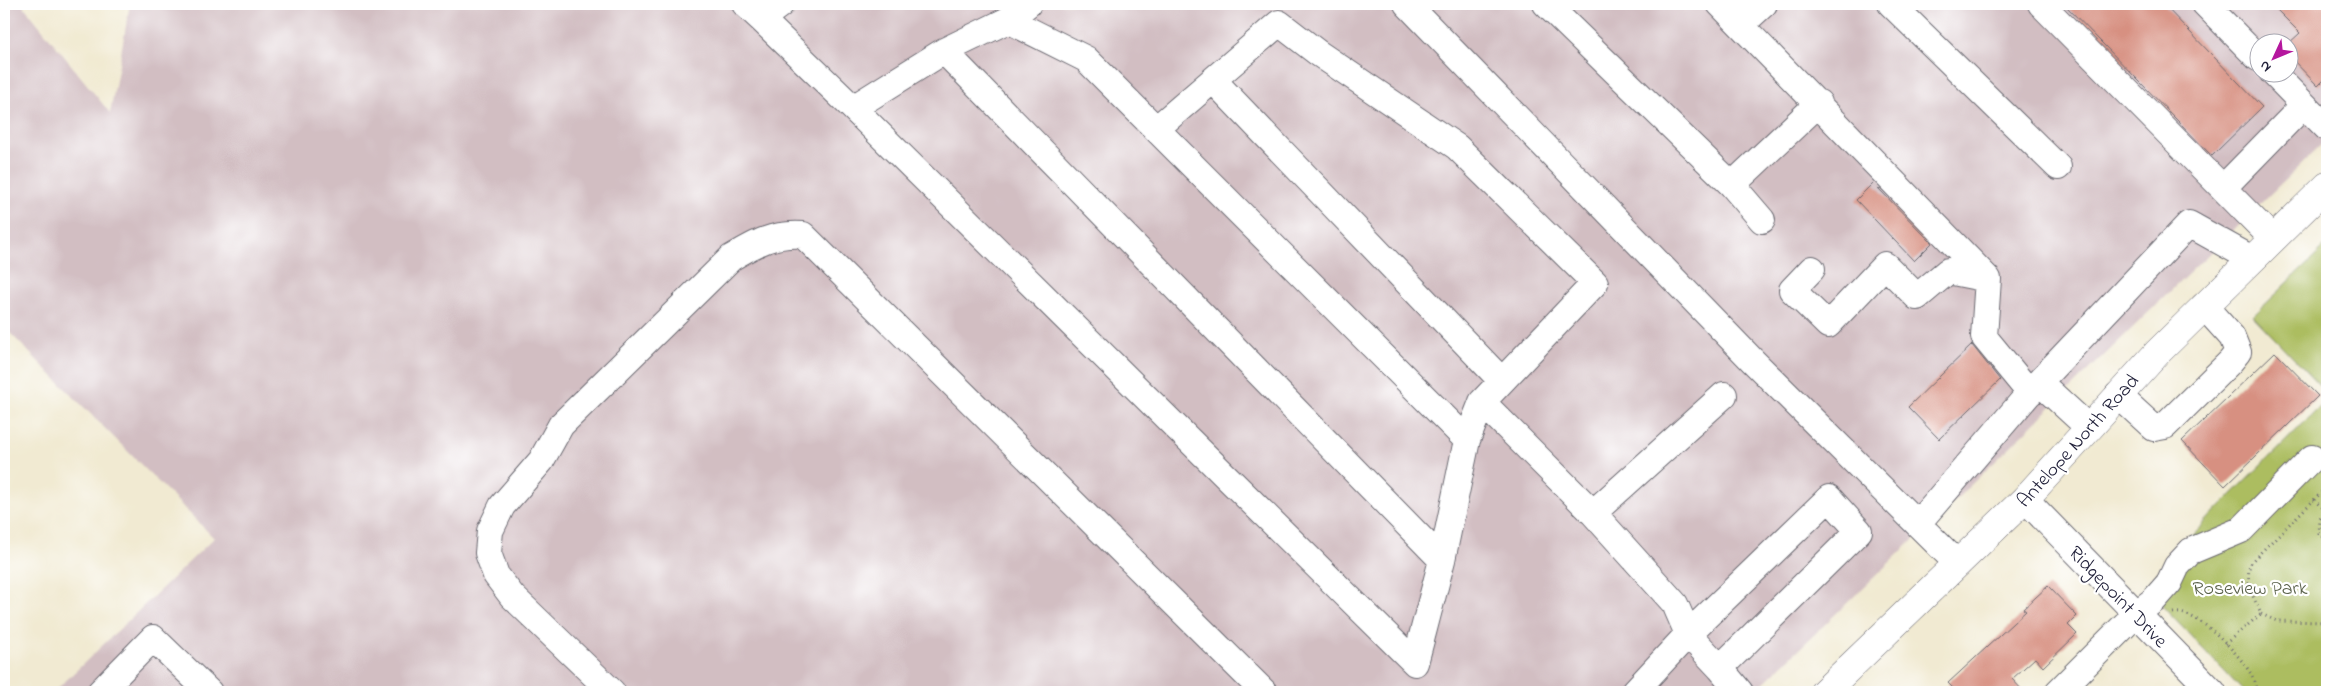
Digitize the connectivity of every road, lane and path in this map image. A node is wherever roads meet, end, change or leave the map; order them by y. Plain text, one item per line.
1 (1028, 4) edge
2 (1407, 4) edge
3 (1546, 4) edge
4 (1720, 4) edge
5 (1764, 4) edge
6 (1890, 4) edge
7 (2041, 4) edge
8 (2205, 4) edge
9 (762, 9) edge
10 (1281, 13) edge
11 (1008, 20) junction
12 (1742, 25) junction
13 (2248, 48) edge
14 (944, 51) junction
15 (1213, 80) junction
16 (2283, 82) edge
17 (1819, 103) junction
18 (853, 108) junction
19 (2319, 114) edge
20 (1156, 129) junction
21 (2058, 167) dead end
22 (1732, 185) junction
23 (2327, 186) edge
24 (2223, 188) junction
25 (1762, 220) dead end
26 (2273, 239) junction
27 (2252, 259) junction
28 (1812, 269) dead end
29 (1988, 279) junction
30 (2204, 306) junction
31 (1501, 380) junction
32 (2034, 388) junction
33 (2118, 395) junction
34 (1724, 396) dead end
35 (1482, 402) junction
36 (2088, 428) junction
37 (1467, 440) junction
38 (2312, 458) dead end
39 (2327, 487) edge
40 (2025, 499) junction
41 (2314, 500) junction
42 (2327, 511) edge
43 (1593, 513) junction
44 (1918, 523) junction
45 (2327, 540) edge
46 (1442, 560) junction
47 (1958, 564) junction
48 (2136, 614) junction
49 (2168, 614) dead end
50 (2261, 614) junction
51 (2327, 622) edge
52 (1688, 634) junction
53 (2225, 644) junction
54 (1720, 668) junction
55 (100, 692) edge
56 (209, 692) edge
57 (612, 692) edge
58 (1264, 692) edge
59 (1634, 692) edge
60 (1740, 692) edge
61 (1824, 692) edge
62 (2058, 692) edge
63 (2213, 692) edge
64 (2257, 692) edge

1 - 11 street
2 - 44 street
3 - 22 street
4 - 12 street
5 - 12 street
6 - 21 street
7 - 24 street
8 - 13 street
9 - 18 street
10 - 15 street
10 - 31 street
11 - 14 street
11 - 20 street
12 - 17 street
14 - 18 street
14 - 46 street
15 - 20 street
15 - 31 street
16 - 19 street
17 - 22 street
17 - 29 street
18 - 46 street
19 - 24 street
20 - 37 street
22 - 25 street
23 - 26 main road, Antelope North Road
24 - 26 street
26 - 27 main road, Antelope North Road
27 - 30 main road, Antelope North Road
27 - 32 street
28 - 29 street
29 - 32 street
30 - 33 main road, Antelope North Road
30 - 33 street
31 - 35 street
32 - 36 street
32 - 44 street
33 - 36 main road, Antelope North Road
34 - 43 street
35 - 37 street
35 - 43 street
36 - 40 main road, Antelope North Road
37 - 46 street
38 - 48 street
39 - 41 path
40 - 47 main road, Antelope North Road
40 - 48 street, Ridgepoint Drive
41 - 42 path
41 - 50 path
42 - 45 path
43 - 52 street
44 - 47 street
47 - 61 main road, Antelope North Road
48 - 62 street
48 - 63 street, Ridgepoint Drive
49 - 53 path
50 - 51 path
50 - 53 path
52 - 54 street
52 - 54 street
52 - 59 street
53 - 64 path
54 - 60 street
55 - 56 street
57 - 58 street

